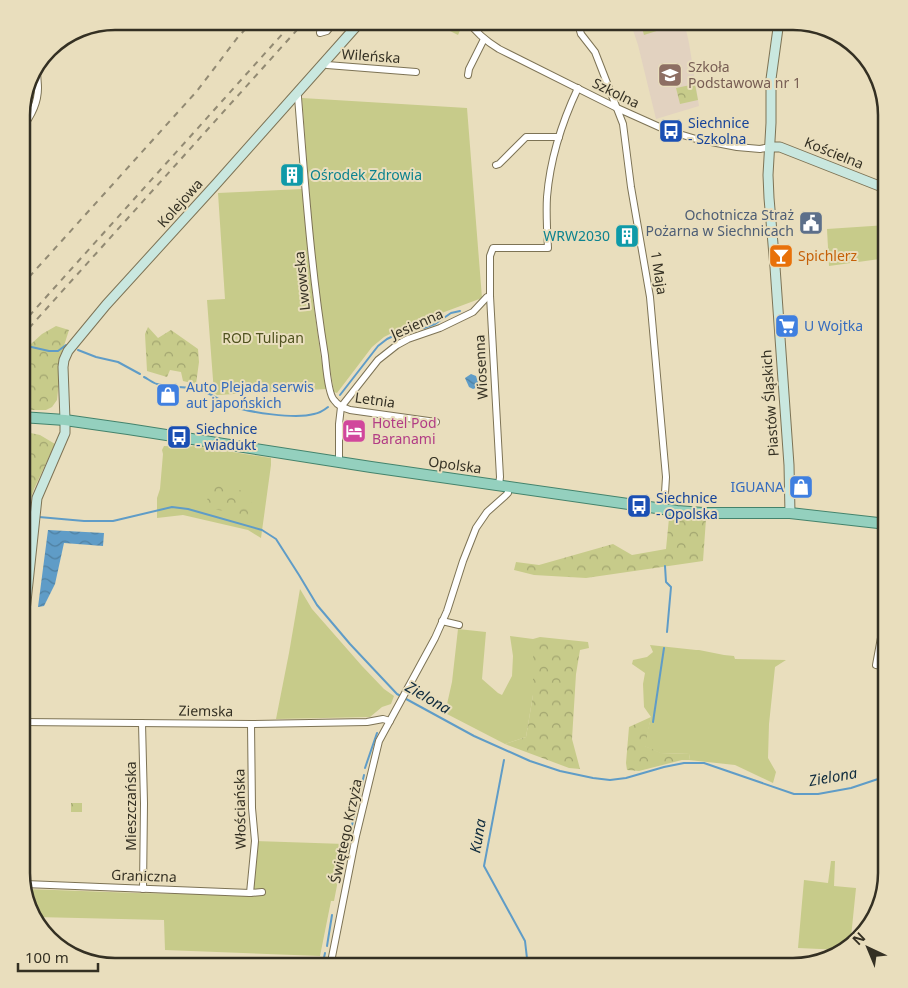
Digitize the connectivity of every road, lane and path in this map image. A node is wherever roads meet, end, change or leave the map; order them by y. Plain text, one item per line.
1 (328, 30) edge
2 (353, 30) edge
3 (475, 30) edge
4 (580, 30) edge
5 (778, 30) edge
6 (320, 33) dead end
7 (484, 39) junction
8 (324, 64) junction
9 (416, 72) dead end
10 (468, 75) dead end
11 (38, 78) edge
12 (578, 88) junction
13 (297, 94) junction
14 (616, 108) junction
15 (30, 115) edge
16 (559, 137) junction
17 (770, 147) junction
18 (496, 165) dead end
19 (878, 185) edge
20 (490, 296) junction
21 (341, 407) junction
22 (30, 418) edge
23 (66, 420) junction
24 (436, 422) dead end
25 (339, 462) junction
26 (504, 486) junction
27 (664, 510) junction
28 (790, 513) junction
29 (878, 523) edge
30 (30, 565) edge
31 (442, 620) junction
32 (459, 625) dead end
33 (878, 654) edge
34 (878, 665) edge
35 (390, 721) junction
36 (30, 722) edge
37 (142, 722) junction
38 (251, 724) junction
39 (31, 884) edge
40 (143, 889) junction
41 (262, 892) dead end
42 (250, 893) junction
43 (332, 958) edge

1 - 6 street
2 - 8 street, Kolejowa
3 - 7 street, Szkolna
4 - 14 street, 1 Maja
5 - 17 street, Piastów Śląskich
7 - 10 street
7 - 12 street, Szkolna
8 - 9 street, Wileńska
8 - 13 street, Kolejowa
11 - 15 street
12 - 14 street, Szkolna
12 - 16 street
13 - 21 street, Lwowska
13 - 23 street, Kolejowa
14 - 17 street, Szkolna
14 - 27 street, 1 Maja
16 - 18 street
16 - 20 street, Wiosenna
17 - 19 street, Kościelna
17 - 28 street, Piastów Śląskich
20 - 21 street, Jesienna
20 - 26 street, Wiosenna
21 - 24 street, Letnia
21 - 25 street
22 - 23 main road, Opolska
23 - 25 main road, Opolska
23 - 30 street, Kolejowa
25 - 26 main road, Opolska
26 - 27 main road, Opolska
26 - 31 street
27 - 28 main road, Opolska
28 - 29 main road, Opolska
31 - 32 street
31 - 35 street, Świętego Krzyża
33 - 34 street
35 - 38 street, Ziemska
35 - 43 street, Świętego Krzyża
36 - 37 street, Ziemska
37 - 38 street, Ziemska
37 - 40 street, Mieszczańska
38 - 42 street, Włościańska
39 - 40 street, Graniczna
40 - 42 street, Graniczna
41 - 42 street, Graniczna

